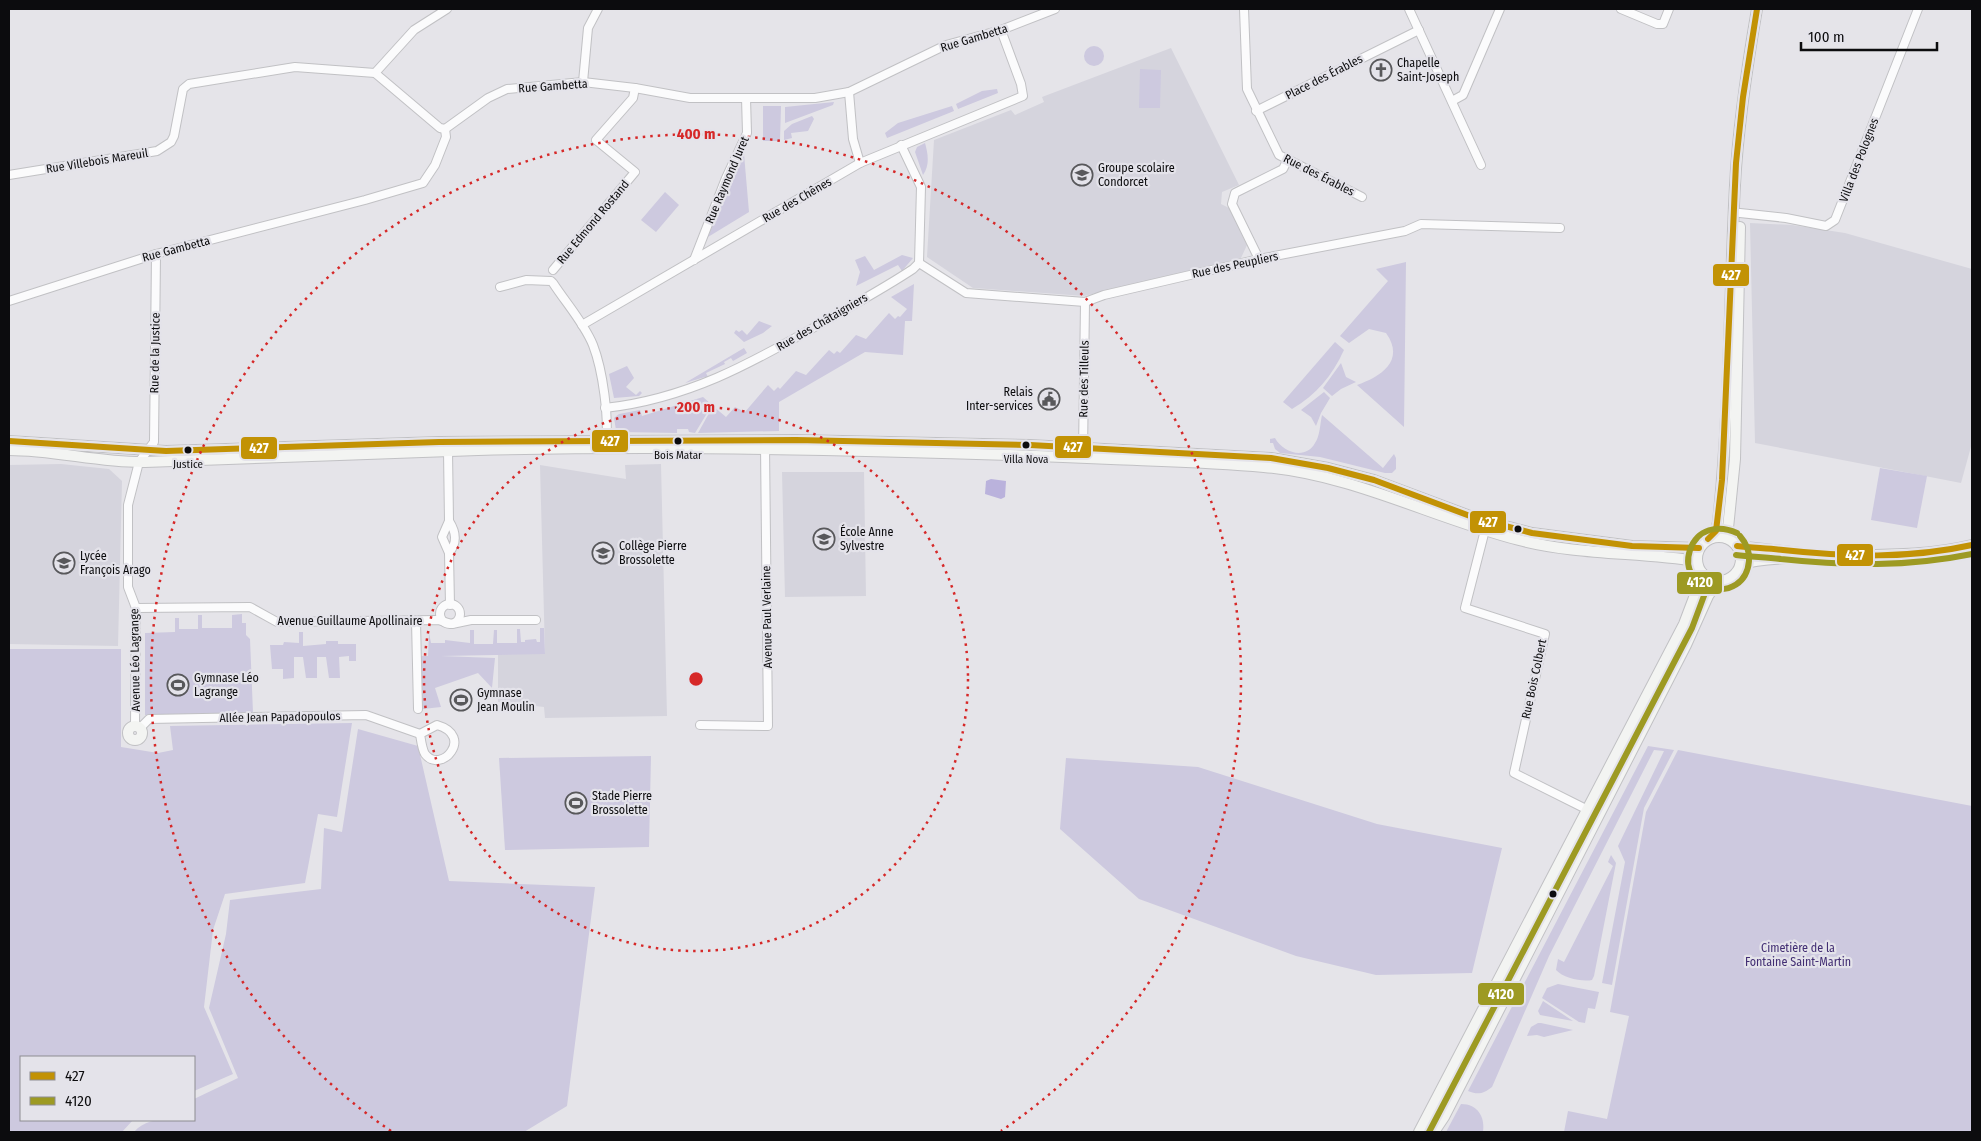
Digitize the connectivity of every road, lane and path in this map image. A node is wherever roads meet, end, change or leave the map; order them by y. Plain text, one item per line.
1 (447, 9) edge
2 (598, 9) edge
3 (1054, 9) edge
4 (1244, 9) edge
5 (1409, 9) edge
6 (1500, 9) edge
7 (1621, 9) edge
8 (1669, 9) edge
9 (1757, 9) edge
10 (1763, 9) edge
11 (1918, 9) edge
12 (1001, 30) junction
13 (1419, 30) junction
14 (375, 73) junction
15 (584, 82) junction
16 (635, 88) junction
17 (849, 92) junction
18 (746, 98) junction
19 (1452, 101) junction
20 (1256, 111) junction
21 (445, 129) junction
22 (901, 145) junction
23 (1287, 161) junction
24 (860, 163) junction
25 (1481, 165) dead end
26 (9, 175) edge
27 (1362, 196) dead end
28 (1740, 214) junction
29 (1560, 228) dead end
30 (156, 254) junction
31 (1260, 259) junction
32 (694, 260) junction
33 (919, 263) junction
34 (553, 270) dead end
35 (500, 287) dead end
36 (9, 301) edge
37 (1085, 302) junction
38 (582, 325) junction
39 (605, 408) junction
40 (9, 441) edge
41 (606, 444) junction
42 (765, 444) junction
43 (9, 450) edge
44 (150, 451) junction
45 (448, 451) junction
46 (1083, 453) junction
47 (139, 462) junction
48 (449, 521) junction
49 (1485, 530) junction
50 (1727, 538) junction
51 (1708, 539) junction
52 (1972, 545) edge
53 (1738, 546) junction
54 (1699, 548) junction
55 (449, 553) junction
56 (1812, 555) junction
57 (1697, 561) junction
58 (1740, 564) junction
59 (1703, 574) junction
60 (1718, 581) junction
61 (450, 605) junction
62 (136, 608) junction
63 (460, 613) junction
64 (471, 620) junction
65 (536, 620) dead end
66 (416, 621) junction
67 (448, 624) junction
68 (418, 708) dead end
69 (700, 725) dead end
70 (138, 726) joint
71 (420, 734) junction
72 (1588, 810) junction
73 (1599, 815) junction
74 (1565, 854) junction
75 (1576, 860) junction
76 (1466, 1046) junction
77 (1457, 1092) junction
78 (1419, 1132) edge
79 (1434, 1132) edge

1 - 14 street
2 - 15 street
3 - 12 street, Rue Gambetta
4 - 20 street, Rue des Érables
5 - 13 street
6 - 19 street
7 - 8 street
9 - 51 main road
10 - 28 main road
11 - 28 street, Villa des Polognes
12 - 17 street, Rue Gambetta
12 - 22 street, Rue des Chênes
13 - 19 street
13 - 20 street, Place des Érables
14 - 21 street
14 - 26 street, Rue Villebois Mareuil
15 - 16 street, Rue Gambetta
15 - 21 street, Rue Gambetta
16 - 18 street, Rue Gambetta
16 - 34 street, Rue Edmond Rostand
17 - 18 street, Rue Gambetta
17 - 24 street
18 - 32 street, Rue Raymond Juret
19 - 25 street
20 - 23 street, Rue des Érables
21 - 30 street, Rue Gambetta
22 - 24 street, Rue des Chênes
22 - 33 street
23 - 27 street, Rue des Érables
23 - 31 street, Rue des Érables
24 - 32 street, Rue des Chênes
28 - 50 main road
29 - 31 street, Rue des Peupliers
30 - 36 street, Rue Gambetta
30 - 44 street, Rue de la Justice
31 - 37 street, Rue des Peupliers
32 - 38 street, Rue des Chênes
33 - 37 street, Rue des Peupliers
33 - 39 street, Rue des Châtaigniers
35 - 38 street
37 - 46 street, Rue des Tilleuls
38 - 39 street
39 - 41 street
40 - 44 main road
41 - 42 main road
41 - 44 main road
41 - 45 main road
42 - 46 main road
42 - 69 street, Avenue Paul Verlaine
43 - 47 main road
44 - 47 street
45 - 47 main road
45 - 48 street
46 - 49 main road
46 - 54 main road
47 - 62 street, Avenue Léo Lagrange
48 - 55 street
48 - 55 street
49 - 57 main road
49 - 72 street, Rue Bois Colbert
50 - 51 main road
50 - 53 main road
51 - 54 main road
52 - 56 main road
53 - 56 main road
53 - 58 main road
54 - 57 main road
55 - 61 street
56 - 58 main road
57 - 59 main road
58 - 60 main road
59 - 60 main road
59 - 72 main road
60 - 73 main road
61 - 63 street
61 - 67 street
62 - 66 street, Avenue Guillaume Apollinaire
62 - 70 street, Avenue Léo Lagrange
63 - 64 street
63 - 67 street
64 - 65 street, Avenue Guillaume Apollinaire
64 - 67 street, Avenue Guillaume Apollinaire
66 - 67 street, Avenue Guillaume Apollinaire
66 - 68 street
70 - 71 street, Allée Jean Papadopoulos
71 - 71 street
72 - 73 main road
72 - 74 main road
73 - 75 main road
74 - 75 main road
74 - 76 main road
75 - 77 main road
76 - 77 main road
76 - 78 main road
77 - 79 main road

